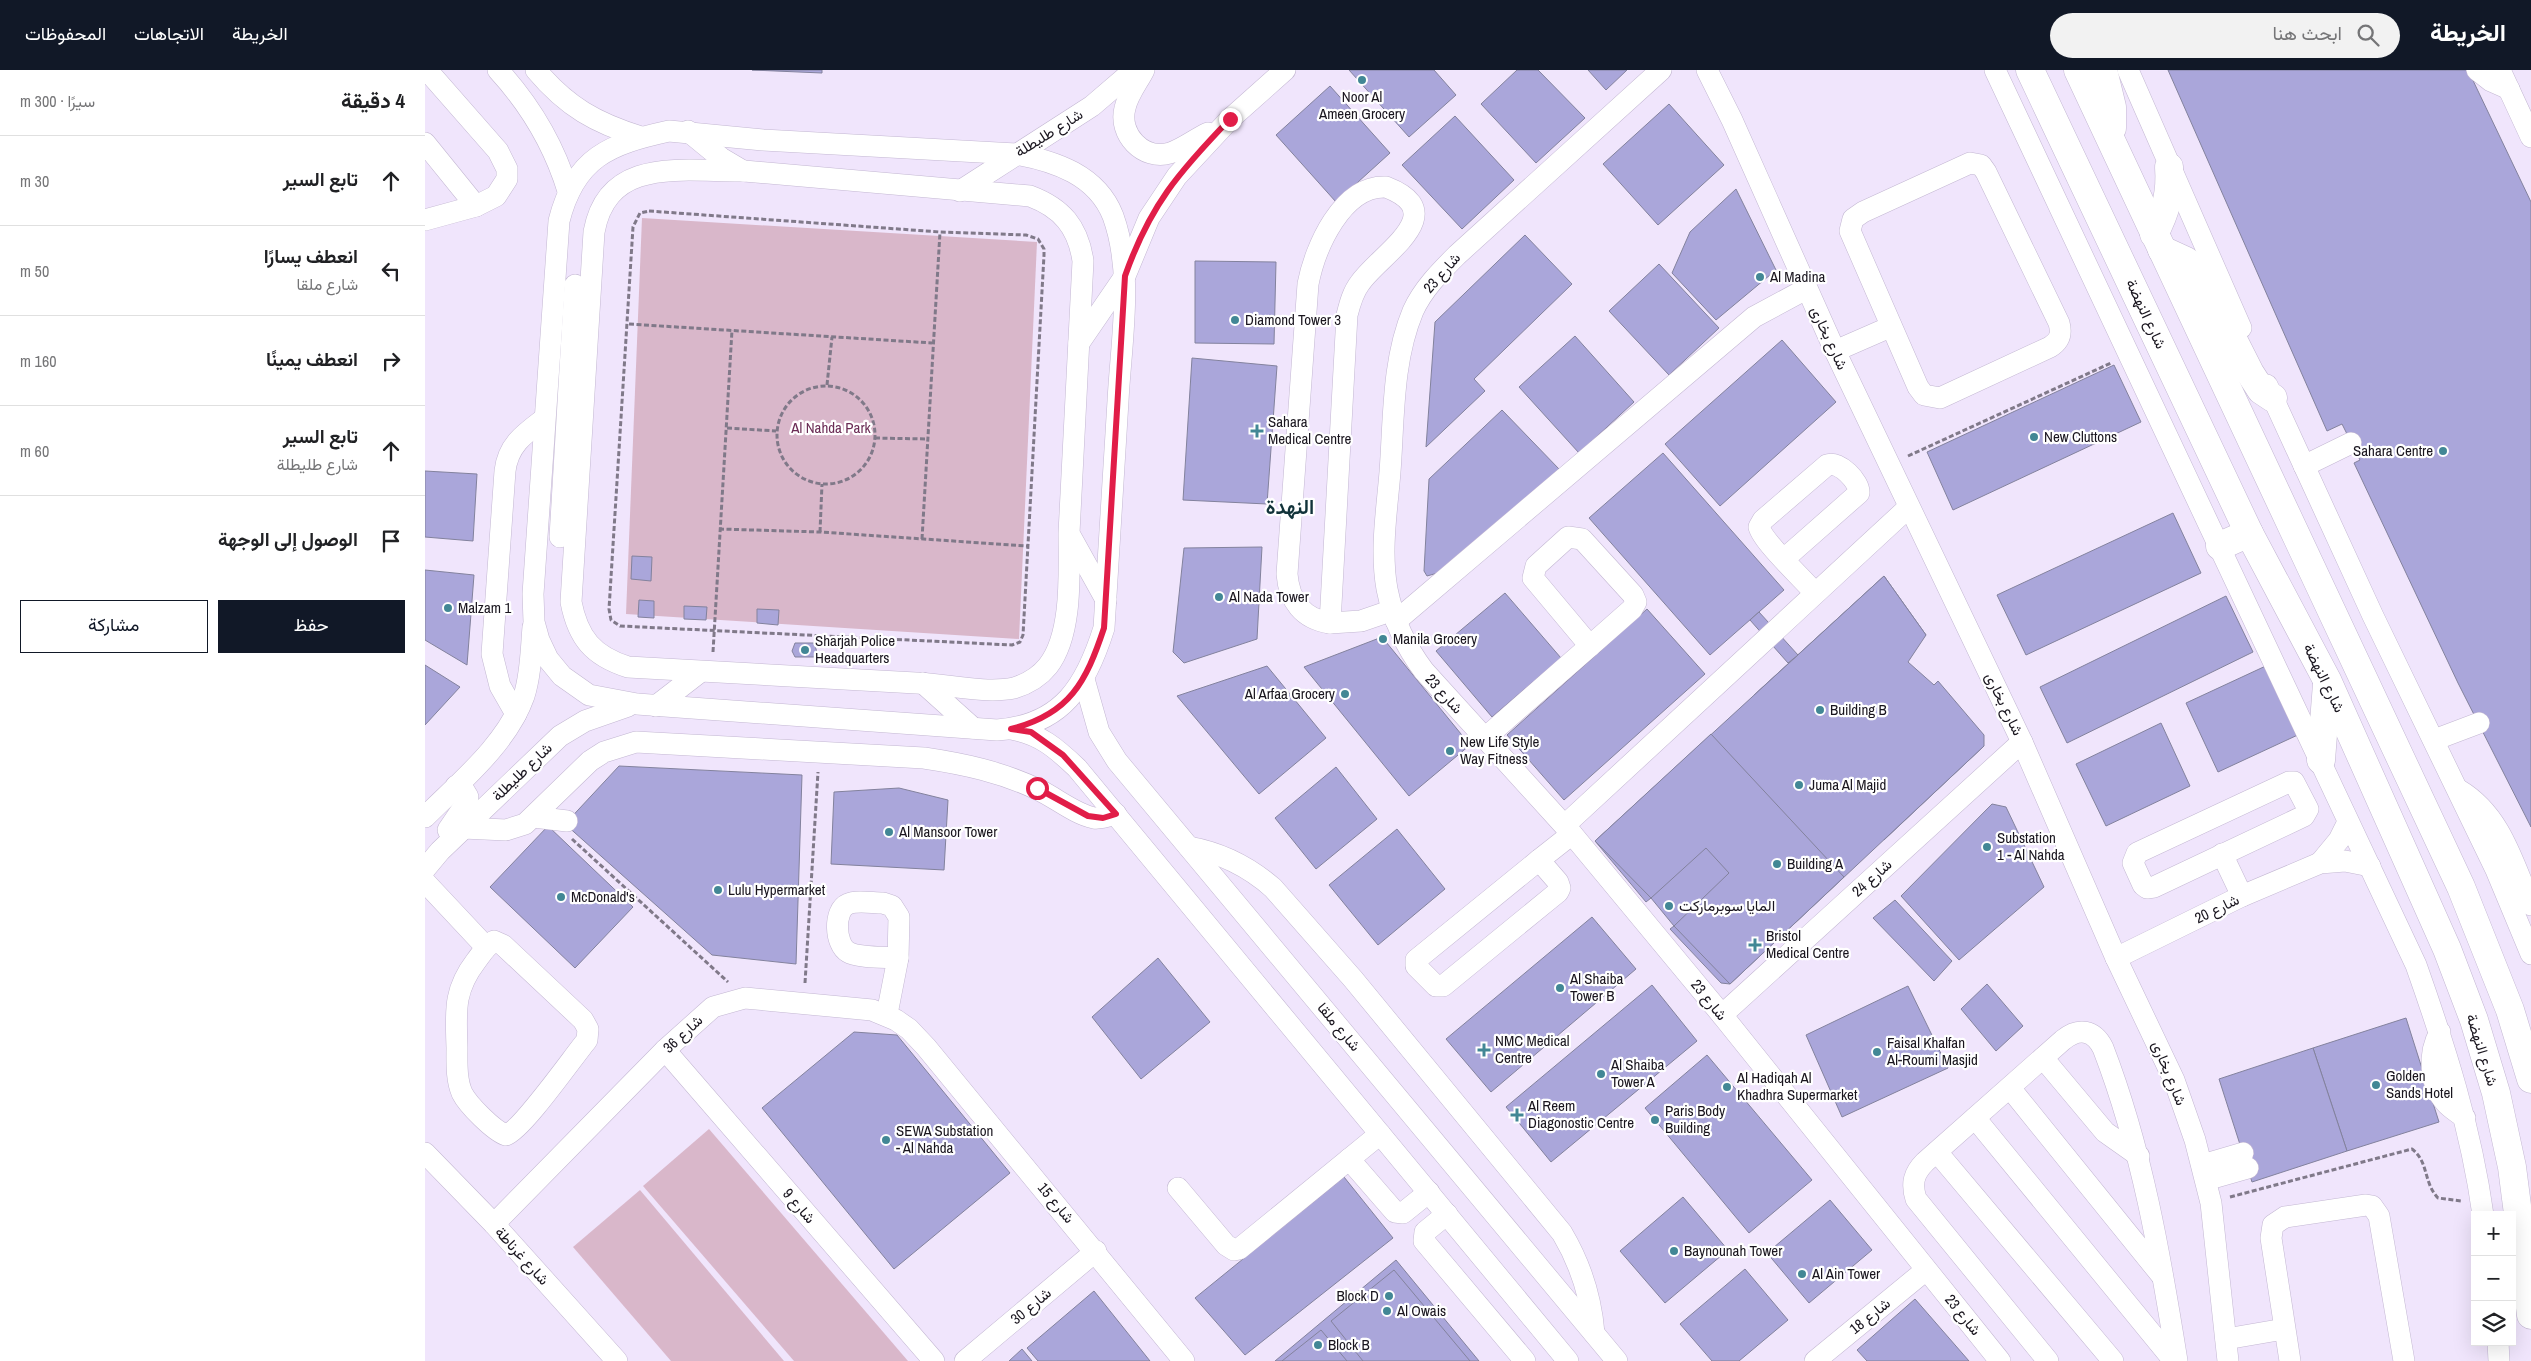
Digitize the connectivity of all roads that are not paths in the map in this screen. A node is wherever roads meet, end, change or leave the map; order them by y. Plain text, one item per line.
1 (427, 70) edge
2 (498, 70) edge
3 (536, 70) edge
4 (1134, 70) edge
5 (1144, 70) edge
6 (1285, 70) edge
7 (1661, 70) edge
8 (1707, 70) edge
9 (1995, 70) edge
10 (2030, 70) edge
11 (2078, 70) edge
12 (2103, 70) edge
13 (2128, 70) edge
14 (2477, 70) edge
15 (2504, 80) edge
16 (1230, 119) junction
17 (688, 131) junction
18 (641, 137) junction
19 (2531, 137) edge
20 (2111, 140) junction
21 (425, 143) edge
22 (1016, 154) junction
23 (2169, 167) junction
24 (744, 171) junction
25 (568, 191) junction
26 (960, 191) junction
27 (475, 206) junction
28 (425, 219) edge
29 (2158, 242) junction
30 (554, 263) junction
31 (1125, 276) junction
32 (575, 285) junction
33 (1806, 289) junction
34 (590, 303) junction
35 (1890, 327) junction
36 (1079, 344) junction
37 (1835, 351) junction
38 (2273, 398) junction
39 (544, 419) junction
40 (2351, 443) dead end
41 (2304, 466) junction
42 (1909, 507) junction
43 (575, 522) junction
44 (1069, 533) junction
45 (2249, 533) junction
46 (560, 537) junction
47 (2220, 546) junction
48 (1784, 559) junction
49 (534, 569) junction
50 (1815, 593) junction
51 (1106, 600) junction
52 (1394, 616) junction
53 (534, 622) junction
54 (1330, 624) junction
55 (1590, 646) junction
56 (706, 671) junction
57 (1084, 679) junction
58 (2327, 680) junction
59 (923, 683) junction
60 (647, 705) junction
61 (516, 714) junction
62 (2479, 723) dead end
63 (973, 728) junction
64 (1011, 729) junction
65 (1485, 738) junction
66 (2434, 740) junction
67 (2022, 742) junction
68 (2321, 760) junction
69 (567, 785) junction
70 (456, 786) junction
71 (2456, 789) junction
72 (1116, 814) junction
73 (425, 817) edge
74 (557, 818) junction
75 (2348, 822) junction
76 (463, 828) junction
77 (1568, 829) junction
78 (1189, 847) junction
79 (439, 851) junction
80 (2222, 854) junction
81 (1539, 860) junction
82 (2320, 863) junction
83 (2370, 866) junction
84 (425, 869) edge
85 (425, 882) edge
86 (2242, 896) junction
87 (2531, 906) edge
88 (486, 947) junction
89 (2531, 954) edge
90 (898, 958) dead end
91 (2116, 958) junction
92 (2510, 1010) junction
93 (887, 1014) junction
94 (1722, 1015) junction
95 (2531, 1026) edge
96 (926, 1047) joint
97 (665, 1050) junction
98 (2043, 1058) junction
99 (2531, 1079) edge
100 (2009, 1088) junction
101 (1975, 1118) junction
102 (1380, 1134) junction
103 (1937, 1152) junction
104 (425, 1153) edge
105 (2139, 1156) junction
106 (1349, 1159) junction
107 (2245, 1161) dead end
108 (2204, 1173) junction
109 (1178, 1188) dead end
110 (1429, 1192) junction
111 (2482, 1211) edge
112 (1447, 1214) junction
113 (494, 1224) junction
114 (1096, 1252) junction
115 (1926, 1270) junction
116 (2163, 1278) junction
117 (2531, 1315) edge
118 (2285, 1329) junction
119 (1594, 1333) junction
120 (2226, 1339) junction
121 (2498, 1346) edge
122 (617, 1361) edge
123 (934, 1361) edge
124 (965, 1361) edge
125 (1185, 1361) edge
126 (1525, 1361) edge
127 (1569, 1361) edge
128 (1617, 1361) edge
129 (1815, 1361) edge
130 (2000, 1361) edge
131 (2048, 1361) edge
132 (2113, 1361) edge
133 (2176, 1361) edge
134 (2228, 1361) edge
135 (2290, 1361) edge
136 (2404, 1361) edge
137 (2499, 1361) edge

1 - 27 street
2 - 25 street
3 - 18 street
4 - 22 street, شارع طليطلة
5 - 16 street
6 - 16 street
7 - 52 street, شارع 23
8 - 33 street, شارع بخارى
9 - 47 street, شارع النهضة
10 - 45 main road, شارع النهضة
11 - 20 main road
12 - 20 main road
13 - 23 street
14 - 15 street
15 - 19 street
16 - 31 street
17 - 18 street
17 - 22 street
17 - 24 street
18 - 25 street
20 - 29 main road
21 - 27 street
22 - 26 street, شارع طليطلة
22 - 31 street
23 - 29 main road
23 - 38 street
24 - 26 street
24 - 34 street
25 - 30 street
26 - 36 street
27 - 28 street
29 - 38 main road
29 - 92 main road
30 - 32 street
30 - 39 street
31 - 36 street
31 - 51 street
32 - 34 street
32 - 46 street
33 - 37 street, شارع بخارى
33 - 52 street
34 - 43 street
35 - 35 street
35 - 37 street
36 - 44 street
37 - 42 street, شارع بخارى
38 - 41 street
39 - 49 street
39 - 61 street
40 - 41 street
41 - 66 street
42 - 50 street
42 - 67 street, شارع بخارى
43 - 46 street
43 - 56 street
44 - 51 street
44 - 59 street
45 - 47 main road
45 - 58 main road, شارع النهضة
46 - 49 street
47 - 68 street, شارع النهضة
48 - 48 street
48 - 50 street
49 - 53 street
50 - 77 street
51 - 57 street
52 - 54 street
52 - 65 street, شارع 23
53 - 60 street
53 - 61 street
54 - 54 street
55 - 55 street
55 - 65 street
56 - 59 street
56 - 60 street
57 - 64 street
57 - 78 street, شارع ملقا
58 - 68 main road
58 - 117 main road, شارع النهضة
59 - 63 street
60 - 63 street
60 - 76 street, شارع طليطلة
61 - 70 street
62 - 66 street
63 - 64 street
64 - 72 street
65 - 77 street, شارع 23
66 - 71 street
67 - 91 street, شارع بخارى
67 - 94 street, شارع 24
68 - 75 street, شارع النهضة
69 - 72 street
69 - 74 street
69 - 74 street
70 - 73 street
70 - 79 street
71 - 87 street
71 - 89 street
72 - 102 street
74 - 76 street
75 - 82 street, شارع 20
75 - 83 street, شارع النهضة
76 - 79 street, شارع طليطلة
77 - 81 street
77 - 94 street, شارع 23
78 - 119 street, شارع ملقا
78 - 119 street
79 - 84 street, شارع طليطلة
80 - 80 street
80 - 86 street
81 - 81 street
82 - 83 street, شارع 20
82 - 86 street, شارع 20
83 - 111 street, شارع النهضة
85 - 88 street
86 - 91 street, شارع 20
88 - 88 street
90 - 93 street
91 - 108 street, شارع بخارى
92 - 95 main road
92 - 99 main road
93 - 96 street, شارع 36
93 - 97 street, شارع 36
94 - 115 street, شارع 23
96 - 114 street, شارع 15
97 - 113 street, شارع 36
97 - 123 street, شارع 9
98 - 100 street
98 - 105 street
98 - 105 street
100 - 101 street
100 - 116 street
101 - 103 street
101 - 133 street
102 - 106 street
102 - 110 street
103 - 131 street
103 - 132 street
104 - 113 street, شارع غرناطة
105 - 116 street
106 - 109 street
106 - 110 street
107 - 108 street
108 - 120 street, شارع بخارى
110 - 112 street
112 - 126 street
112 - 127 street
113 - 122 street, شارع غرناطة
114 - 124 street, شارع 30
114 - 125 street, شارع 15
115 - 129 street, شارع 18
115 - 130 street, شارع 23
116 - 133 street
118 - 120 street
118 - 135 street
118 - 136 street
119 - 128 street, شارع ملقا
120 - 134 street, شارع بخارى
121 - 137 street

